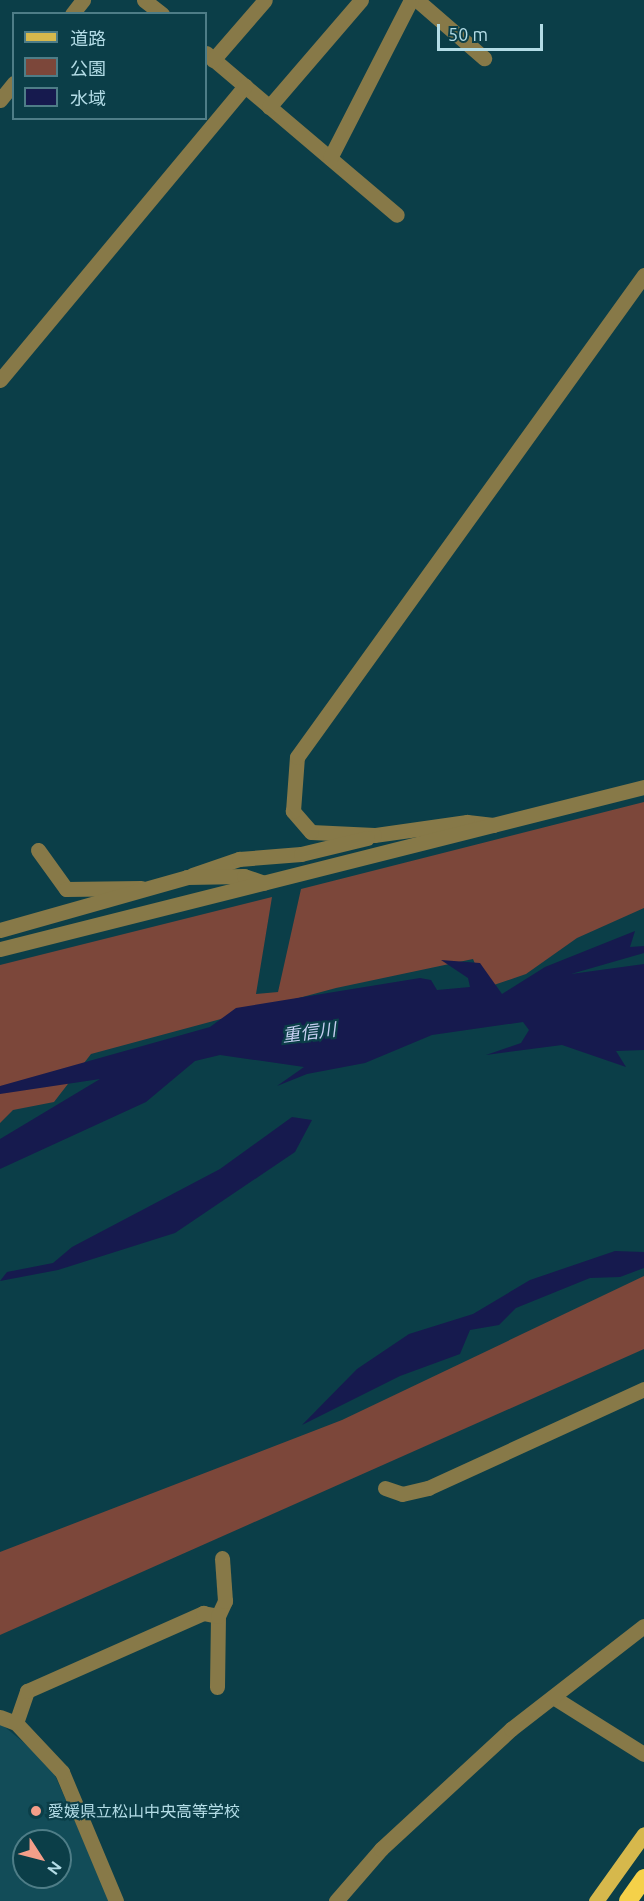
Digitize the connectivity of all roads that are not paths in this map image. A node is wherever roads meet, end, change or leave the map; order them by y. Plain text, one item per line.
1 (83, 0) edge
2 (144, 0) edge
3 (265, 0) edge
4 (361, 0) edge
5 (411, 0) edge
6 (417, 0) edge
7 (163, 8) edge
8 (74, 12) edge
9 (209, 57) edge
10 (484, 58) dead end
11 (12, 86) edge
12 (245, 86) junction
13 (0, 100) edge
14 (269, 107) junction
15 (330, 158) junction
16 (397, 215) dead end
17 (644, 275) edge
18 (0, 380) edge
19 (644, 788) edge
20 (493, 825) junction
21 (374, 835) junction
22 (38, 850) dead end
23 (187, 877) junction
24 (264, 883) junction
25 (150, 888) junction
26 (0, 930) edge
27 (0, 949) edge
28 (644, 1389) edge
29 (385, 1488) dead end
30 (222, 1558) dead end
31 (218, 1616) junction
32 (644, 1626) edge
33 (217, 1687) dead end
34 (553, 1697) junction
35 (0, 1717) edge
36 (16, 1723) junction
37 (644, 1754) edge
38 (644, 1834) edge
39 (644, 1878) edge
40 (644, 1890) edge
41 (116, 1901) edge
42 (336, 1901) edge
43 (596, 1901) edge
44 (628, 1901) edge
45 (638, 1901) edge

1 - 8 street
2 - 7 street
3 - 9 street
4 - 14 street
5 - 15 street
6 - 10 street
9 - 12 street
11 - 13 street
12 - 14 street
12 - 18 street
14 - 15 street
15 - 16 street
17 - 21 street
19 - 20 street
20 - 21 street
20 - 24 street
21 - 23 street
22 - 25 street
23 - 24 street
23 - 25 street
24 - 27 street
25 - 26 street
28 - 29 street
30 - 31 street
31 - 33 street
31 - 36 street
32 - 34 street
34 - 37 street
34 - 42 street
35 - 36 street
36 - 41 street
38 - 43 main road
39 - 44 highway
40 - 45 highway

